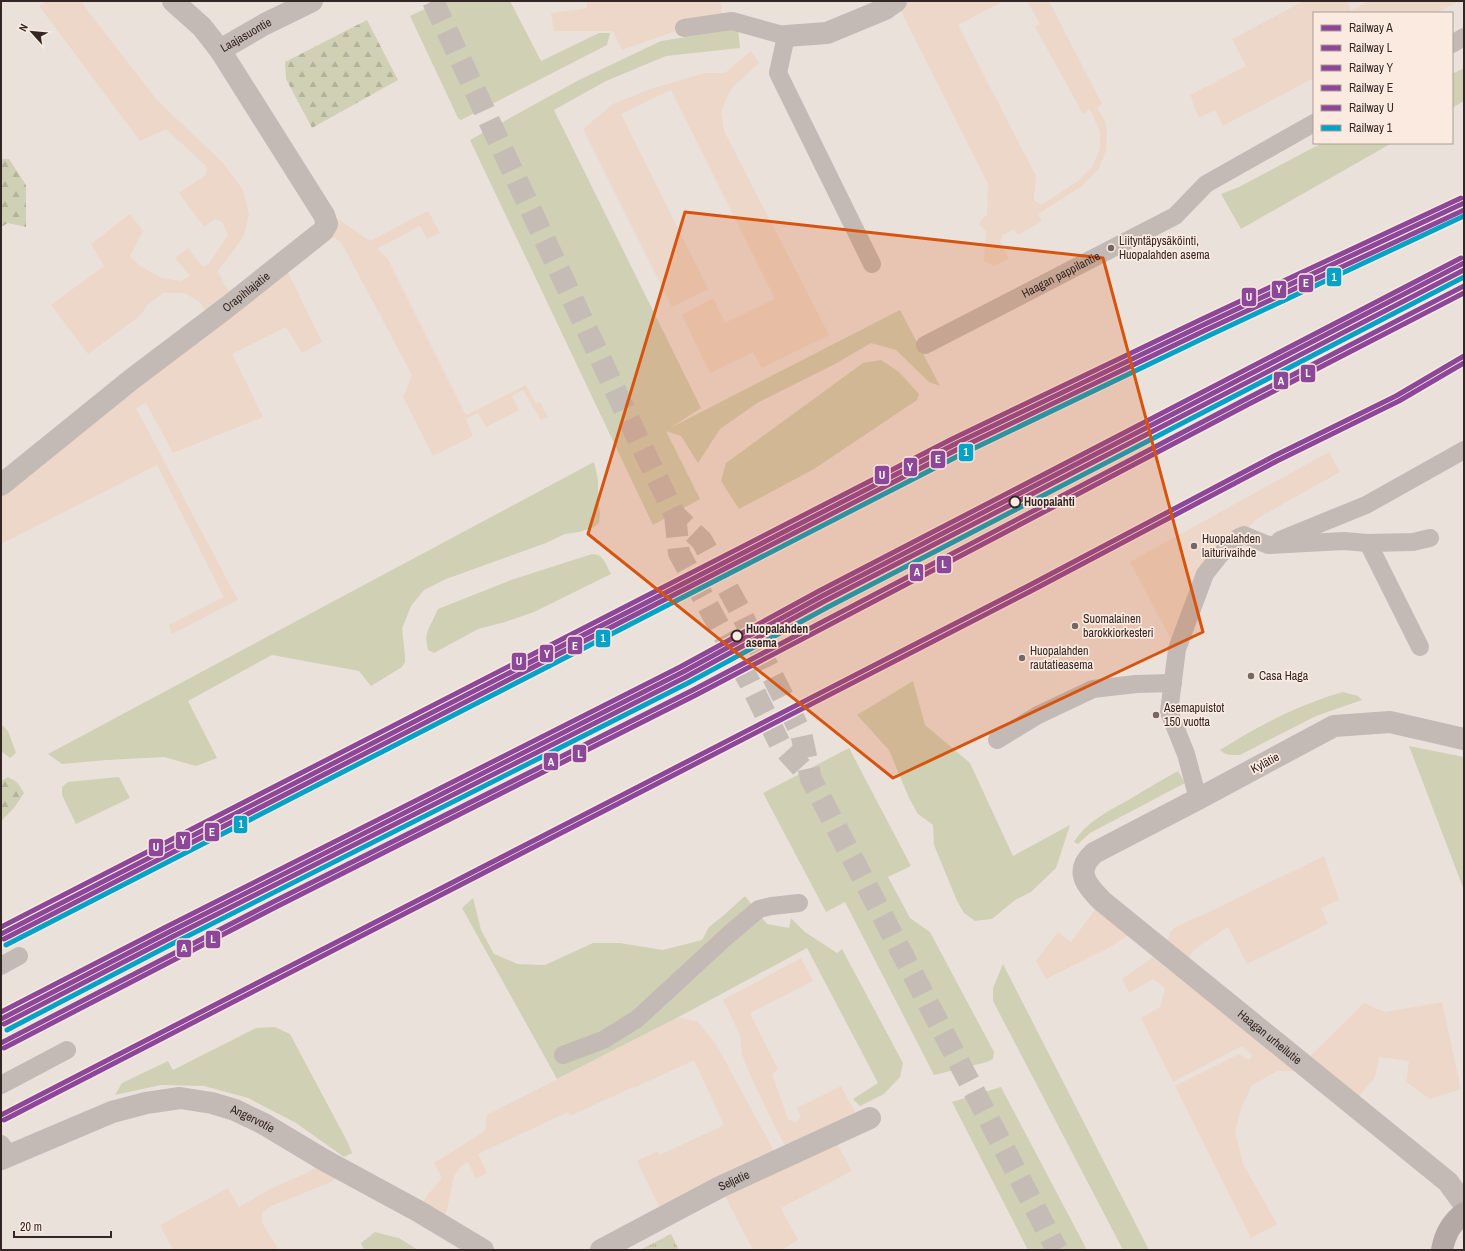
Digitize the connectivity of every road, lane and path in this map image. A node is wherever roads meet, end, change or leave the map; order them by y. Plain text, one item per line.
1 (173, 1) edge
2 (312, 1) edge
3 (896, 1) edge
4 (684, 28) dead end
5 (786, 36) junction
6 (1464, 37) edge
7 (1453, 43) edge
8 (220, 50) junction
9 (1313, 124) edge
10 (872, 264) dead end
11 (925, 345) dead end
12 (1464, 450) edge
13 (1, 485) edge
14 (1430, 538) dead end
15 (1368, 543) junction
16 (1268, 545) junction
17 (1420, 647) dead end
18 (1173, 683) junction
19 (1464, 739) edge
20 (997, 740) dead end
21 (1198, 799) junction
22 (1083, 866) joint
23 (799, 903) dead end
24 (19, 956) dead end
25 (1, 966) edge
26 (67, 1050) dead end
27 (563, 1055) dead end
28 (1, 1085) edge
29 (870, 1118) dead end
30 (4, 1152) edge
31 (1464, 1204) edge
32 (1464, 1213) edge
33 (482, 1250) edge
34 (602, 1250) edge
35 (1441, 1250) edge

1 - 8 street, Laajasuontie
2 - 8 street, Laajasuontie
3 - 5 street
4 - 5 lane
5 - 10 lane
6 - 7 lane
8 - 13 street, Orapihlajatie
9 - 11 lane, Haagan pappilantie
12 - 16 lane
14 - 15 lane
15 - 16 lane
15 - 17 lane
16 - 18 lane
18 - 20 lane
18 - 21 lane
19 - 21 street, Kylätie
21 - 22 street, Kylätie
22 - 31 street, Haagan urheilutie
23 - 27 lane
24 - 25 lane
26 - 28 lane
29 - 34 street, Seljatie
30 - 33 street, Angervotie
32 - 35 street

